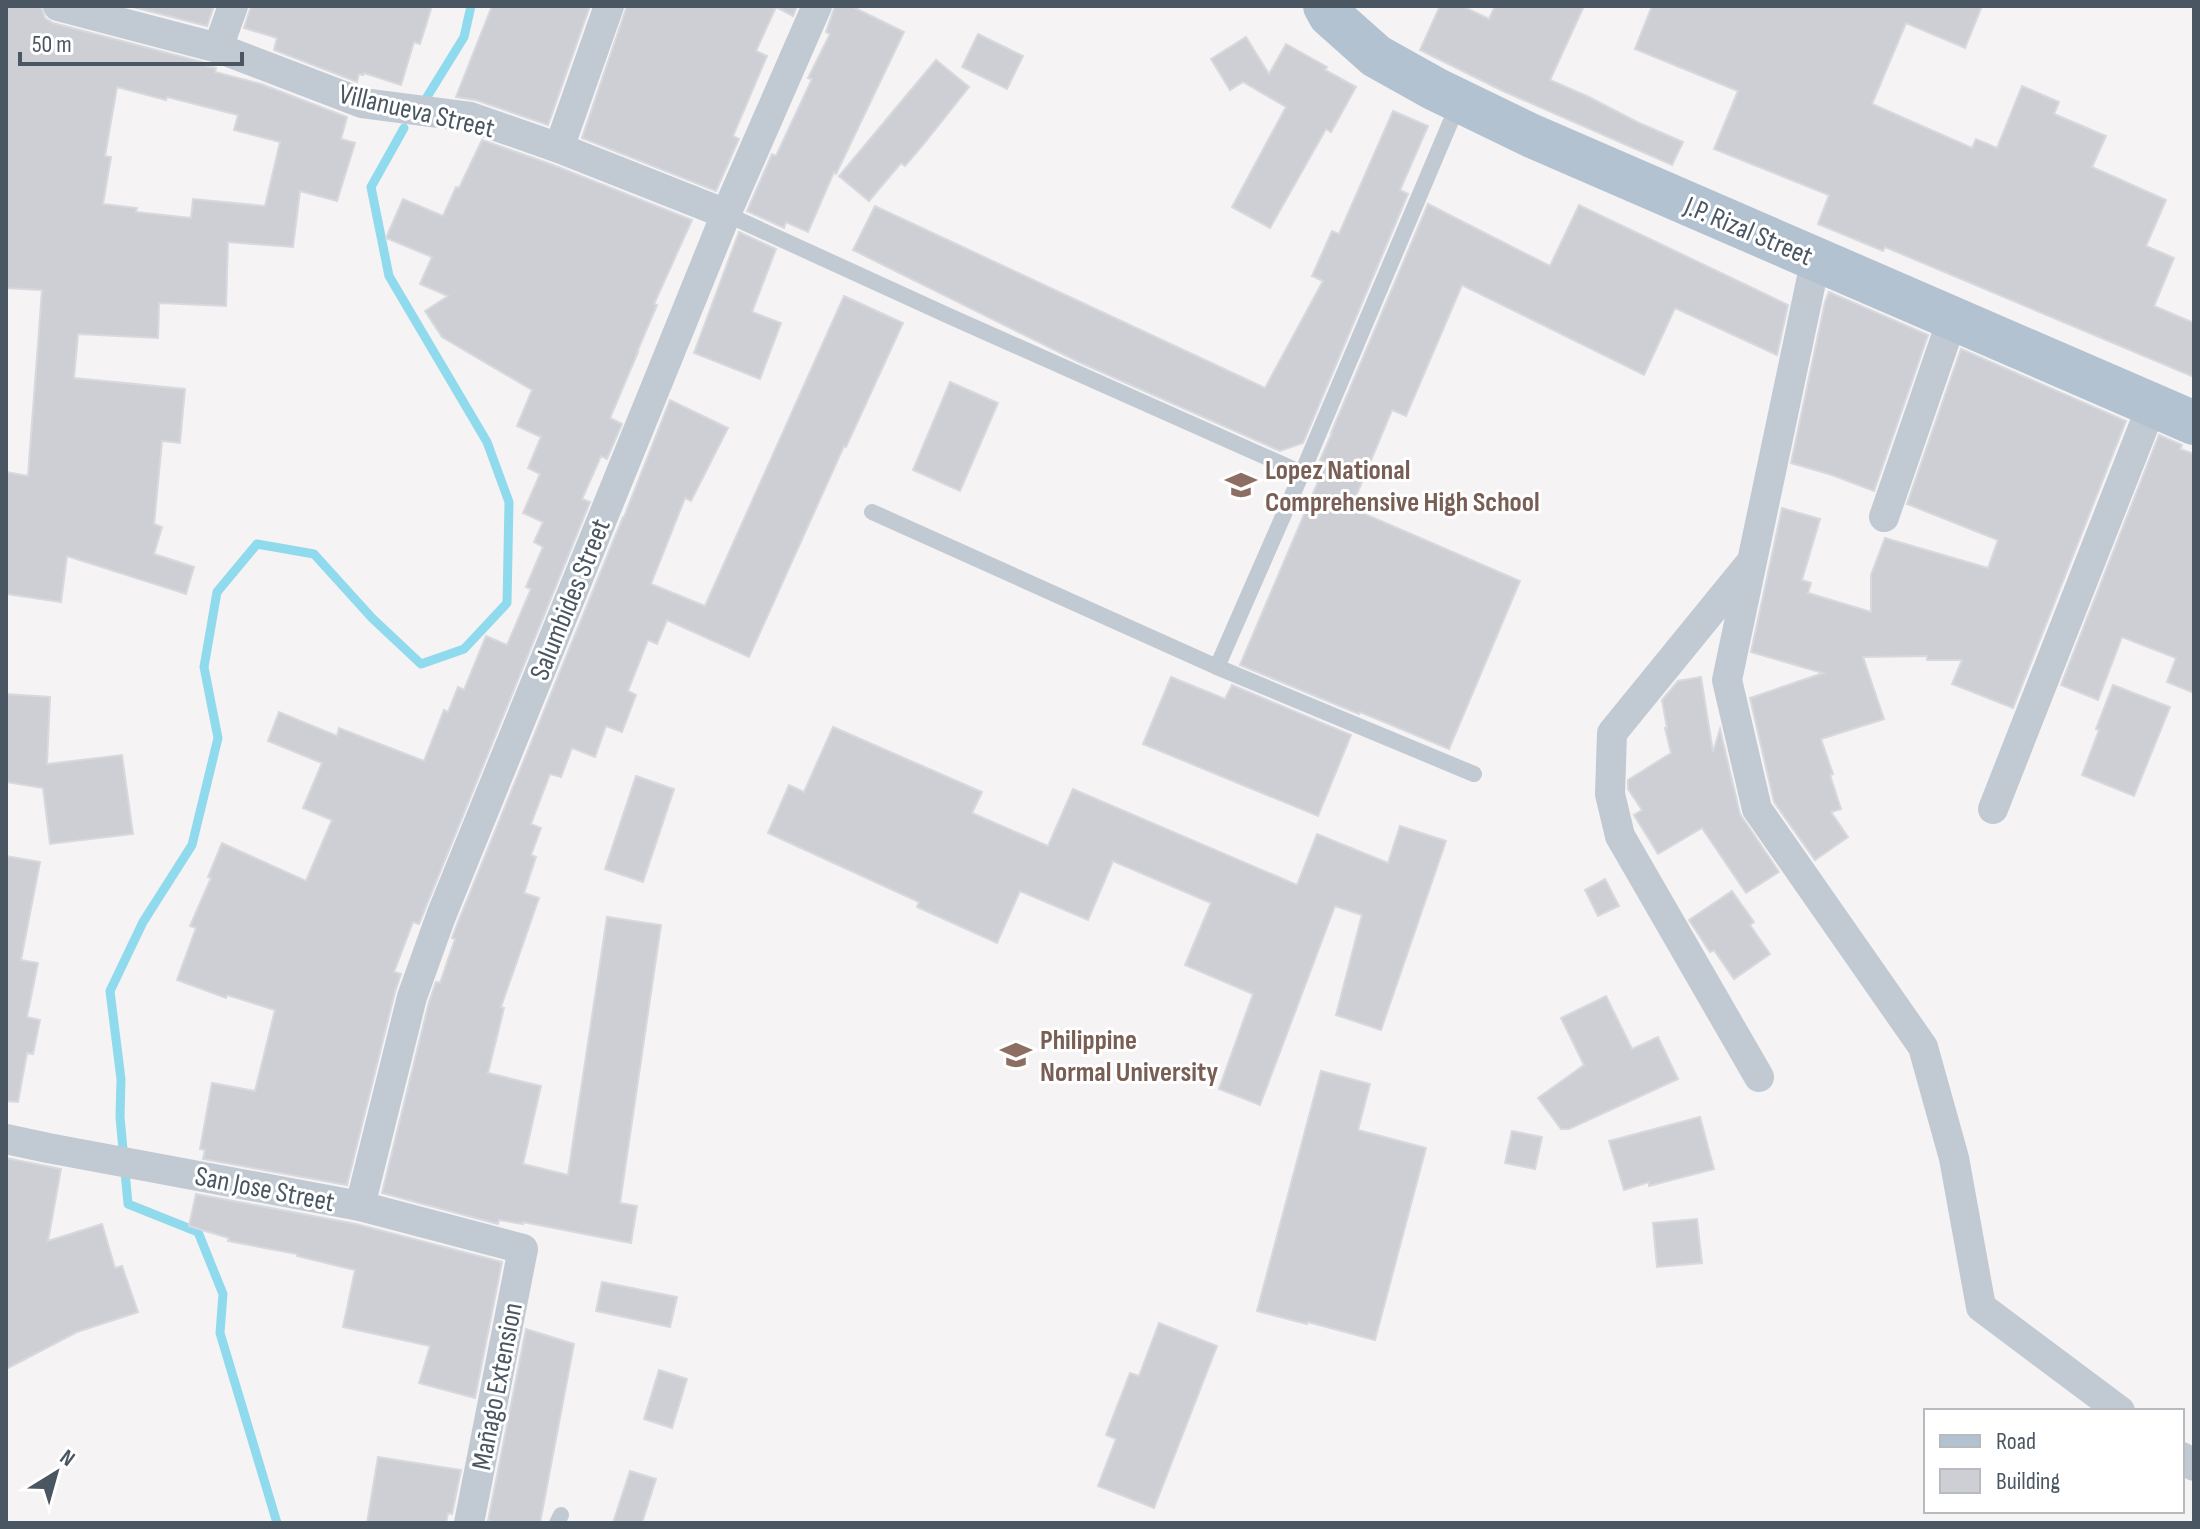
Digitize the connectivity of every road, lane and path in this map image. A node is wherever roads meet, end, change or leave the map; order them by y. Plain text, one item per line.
1 (58, 6) edge
2 (233, 6) edge
3 (609, 6) edge
4 (817, 6) edge
5 (1325, 6) edge
6 (218, 48) junction
7 (1459, 101) junction
8 (559, 148) junction
9 (726, 214) junction
10 (1816, 258) junction
11 (1953, 317) junction
12 (2152, 405) junction
13 (2194, 423) edge
14 (1302, 473) junction
15 (872, 512) dead end
16 (1884, 517) dead end
17 (1752, 561) junction
18 (1217, 667) junction
19 (1474, 774) dead end
20 (1993, 809) dead end
21 (1759, 1077) dead end
22 (6, 1139) edge
23 (360, 1206) junction
24 (523, 1249) joint
25 (2117, 1409) edge
26 (469, 1523) edge

1 - 6 street, Villanueva Street
2 - 6 street
3 - 8 street
4 - 9 street, Salumbides Street
5 - 7 main road, J.P. Rizal Street
6 - 8 street, Villanueva Street
7 - 10 main road, J.P. Rizal Street
7 - 14 lane
8 - 9 street, Villanueva Street
9 - 14 lane
9 - 23 street, Salumbides Street
10 - 11 main road, J.P. Rizal Street
10 - 17 street
11 - 12 main road, J.P. Rizal Street
11 - 16 street
12 - 13 main road, J.P. Rizal Street
12 - 20 street
14 - 18 lane
15 - 18 lane
17 - 21 street
17 - 25 street
18 - 19 lane
22 - 23 street, San Jose Street
23 - 24 street, San Jose Street
24 - 26 street, Mañago Extension

